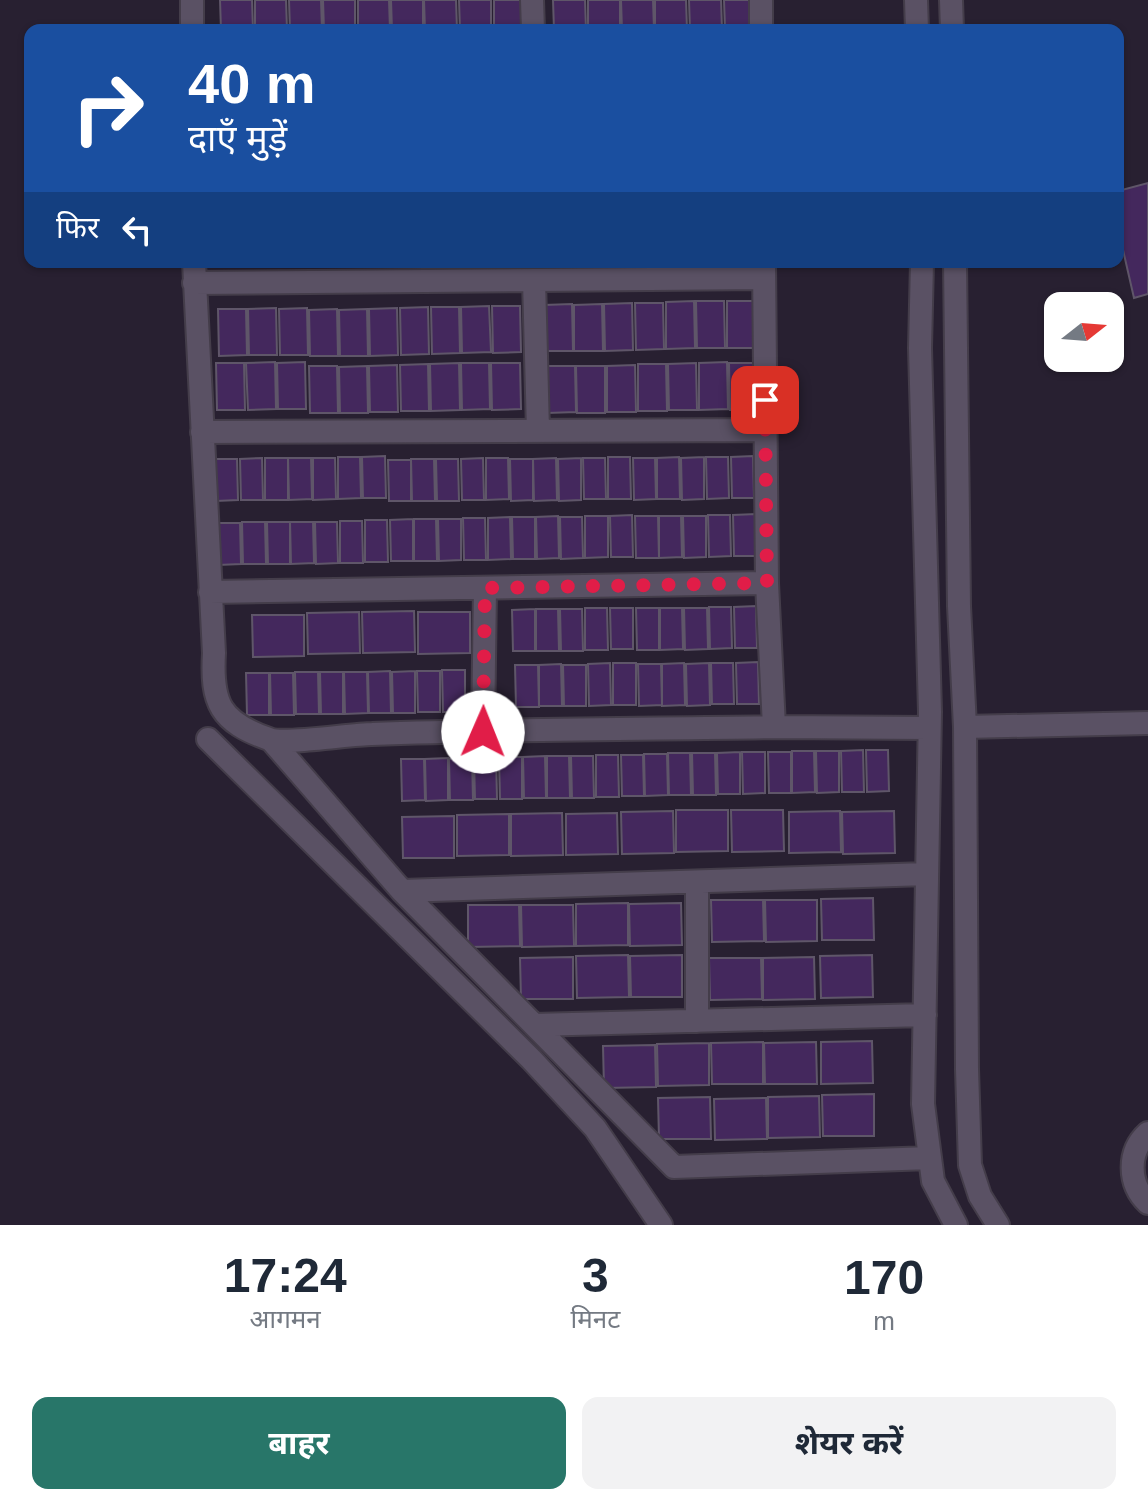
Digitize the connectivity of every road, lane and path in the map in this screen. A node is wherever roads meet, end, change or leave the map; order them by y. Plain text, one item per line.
1 (192, 0) edge
2 (532, 0) edge
3 (761, 0) edge
4 (916, 0) edge
5 (951, 0) edge
6 (192, 24) edge
7 (533, 24) edge
8 (761, 24) edge
9 (917, 24) edge
10 (952, 24) edge
11 (922, 268) edge
12 (955, 268) edge
13 (764, 270) edge
14 (194, 272) edge
15 (534, 280) junction
16 (766, 430) junction
17 (538, 431) junction
18 (202, 432) junction
19 (767, 583) junction
20 (485, 588) junction
21 (210, 592) junction
22 (1148, 723) edge
23 (774, 727) junction
24 (965, 727) junction
25 (929, 728) junction
26 (483, 732) junction
27 (208, 739) dead end
28 (272, 741) junction
29 (927, 874) junction
30 (697, 882) junction
31 (402, 891) junction
32 (925, 1015) junction
33 (697, 1021) junction
34 (534, 1025) junction
35 (1148, 1133) edge
36 (930, 1158) junction
37 (1148, 1203) edge
38 (661, 1225) edge
39 (956, 1225) edge
40 (998, 1225) edge

1 - 6 street
2 - 7 street
3 - 8 street
4 - 9 street
5 - 10 street
11 - 25 street
12 - 24 street
13 - 15 street
13 - 16 street
14 - 15 street
14 - 18 street
15 - 17 street
16 - 17 street
16 - 19 street
17 - 18 street
18 - 21 street
19 - 20 street
19 - 23 street
20 - 21 street
20 - 26 street
21 - 28 street
22 - 24 street
23 - 25 street
23 - 26 street
24 - 40 street
25 - 29 street
26 - 28 street
27 - 38 street
28 - 31 street
29 - 30 street
29 - 32 street
30 - 31 street
30 - 33 street
31 - 34 street
32 - 33 street
32 - 36 street
33 - 34 street
34 - 36 street
35 - 37 street
36 - 39 street

